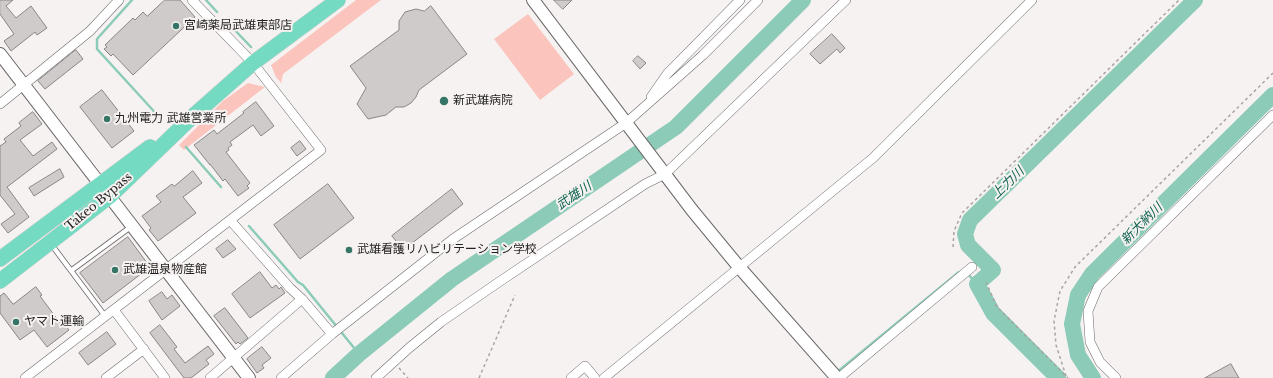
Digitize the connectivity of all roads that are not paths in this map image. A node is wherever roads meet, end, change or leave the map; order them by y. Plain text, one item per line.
1 (119, 0) edge
2 (192, 0) edge
3 (338, 0) edge
4 (533, 0) edge
5 (740, 0) edge
6 (758, 0) edge
7 (846, 0) edge
8 (1032, 0) edge
9 (0, 54) edge
10 (253, 63) junction
11 (24, 84) junction
12 (0, 104) edge
13 (643, 109) junction
14 (1273, 115) edge
15 (193, 116) junction
16 (627, 124) junction
17 (664, 173) junction
18 (100, 183) junction
19 (110, 196) junction
20 (230, 220) junction
21 (133, 226) junction
22 (50, 242) junction
23 (0, 259) edge
24 (739, 267) junction
25 (972, 267) dead end
26 (166, 269) junction
27 (72, 270) junction
28 (0, 281) edge
29 (302, 299) junction
30 (114, 310) junction
31 (105, 316) junction
32 (332, 334) junction
33 (144, 349) junction
34 (234, 358) junction
35 (25, 378) edge
36 (106, 378) edge
37 (165, 378) edge
38 (210, 378) edge
39 (249, 378) edge
40 (281, 378) edge
41 (376, 378) edge
42 (571, 378) edge
43 (595, 378) edge
44 (604, 378) edge
45 (838, 378) edge
46 (1116, 378) edge

1 - 11 street
2 - 10 street
3 - 10 highway, Takeo Bypass
4 - 16 street
5 - 13 street
6 - 13 street
7 - 17 street
8 - 24 street
9 - 11 street
10 - 15 highway, Takeo Bypass
10 - 20 street
11 - 12 street
11 - 18 street
13 - 16 street
14 - 46 street
15 - 18 highway, Takeo Bypass
15 - 19 highway, Takeo Bypass
16 - 17 street
16 - 32 street
17 - 24 street
17 - 41 street
18 - 19 street
18 - 23 highway, Takeo Bypass
19 - 21 street
19 - 22 highway, Takeo Bypass
20 - 26 street
20 - 29 street
21 - 26 street
21 - 27 lane
22 - 27 lane
22 - 28 highway, Takeo Bypass
24 - 44 street
24 - 45 street
25 - 45 street
26 - 30 street
26 - 34 street
27 - 31 lane
29 - 32 street
29 - 34 street
30 - 31 street
30 - 33 street
31 - 35 street
32 - 40 street
33 - 36 street
33 - 37 street
34 - 38 street
34 - 39 street
42 - 43 street

